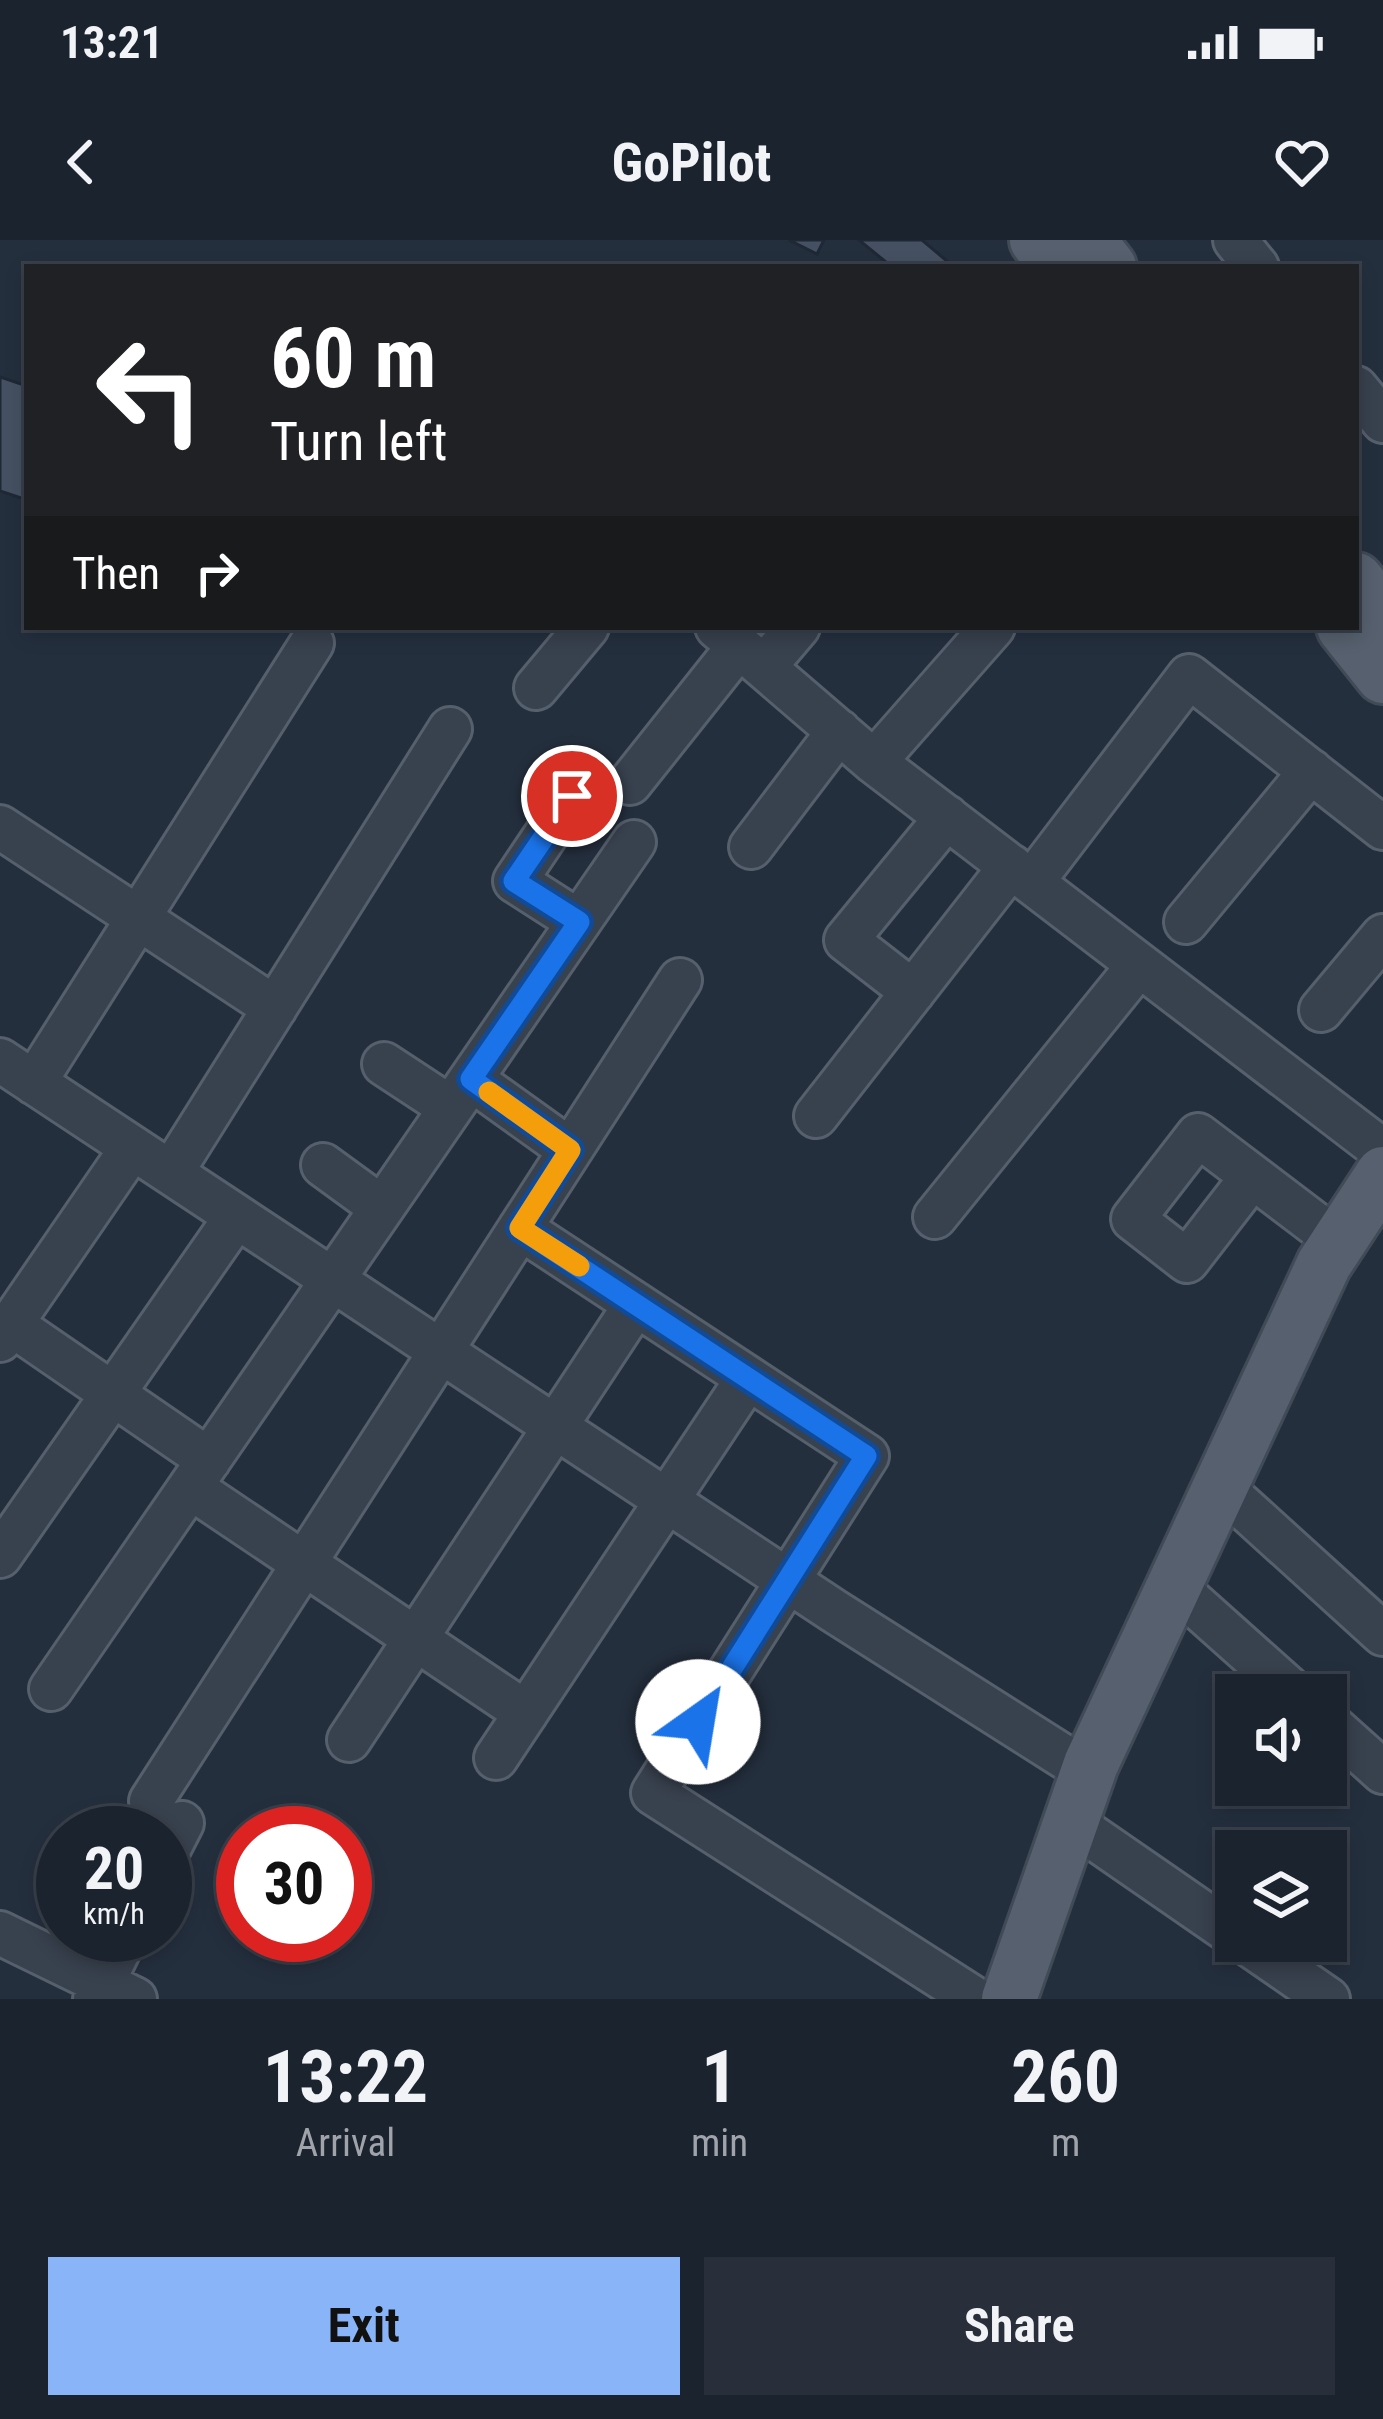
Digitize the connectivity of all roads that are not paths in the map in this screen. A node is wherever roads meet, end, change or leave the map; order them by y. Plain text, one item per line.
1 (1036, 240) edge
2 (1088, 240) edge
3 (1235, 240) edge
4 (1056, 264) edge
5 (1107, 264) edge
6 (1255, 264) edge
7 (1359, 392) edge
8 (1383, 421) edge
9 (1359, 584) edge
10 (1383, 614) edge
11 (584, 630) edge
12 (789, 630) edge
13 (990, 630) edge
14 (1346, 630) edge
15 (312, 644) dead end
16 (740, 647) edge
17 (1383, 676) edge
18 (536, 688) dead end
19 (450, 729) dead end
20 (839, 731) junction
21 (874, 762) junction
22 (1311, 771) junction
23 (630, 783) dead end
24 (572, 796) dead end
25 (946, 817) junction
26 (0, 827) edge
27 (1383, 828) edge
28 (634, 842) dead end
29 (751, 848) dead end
30 (1021, 874) junction
31 (138, 918) junction
32 (579, 922) junction
33 (1186, 922) dead end
34 (1383, 936) edge
35 (1139, 965) junction
36 (680, 980) dead end
37 (913, 992) junction
38 (274, 1008) junction
39 (1322, 1010) dead end
40 (384, 1064) dead end
41 (17, 1072) edge
42 (461, 1094) junction
43 (816, 1117) dead end
44 (132, 1148) junction
45 (570, 1150) junction
46 (1383, 1151) edge
47 (323, 1165) dead end
48 (171, 1173) junction
49 (1383, 1174) edge
50 (1252, 1177) dead end
51 (382, 1208) junction
52 (236, 1216) junction
53 (935, 1217) dead end
54 (520, 1228) junction
55 (1339, 1242) junction
56 (332, 1280) junction
57 (636, 1304) junction
58 (10, 1310) edge
59 (440, 1352) junction
60 (748, 1378) junction
61 (113, 1394) junction
62 (555, 1427) junction
63 (199, 1474) junction
64 (1221, 1487) junction
65 (666, 1500) junction
66 (0, 1556) edge
67 (304, 1563) junction
68 (788, 1580) junction
69 (1174, 1586) junction
70 (1383, 1634) edge
71 (416, 1639) junction
72 (1272, 1674) edge
73 (51, 1689) dead end
74 (526, 1713) junction
75 (349, 1740) dead end
76 (1347, 1740) edge
77 (496, 1758) dead end
78 (1088, 1772) junction
79 (1383, 1772) edge
80 (177, 1806) edge
81 (1071, 1822) junction
82 (1215, 1921) edge
83 (0, 1933) edge
84 (119, 1962) edge
85 (1274, 1962) edge
86 (111, 1994) edge
87 (975, 1999) edge
88 (1009, 1999) edge
89 (1328, 1999) edge

1 - 4 main road
2 - 5 main road
3 - 6 street
7 - 8 street
9 - 10 main road
11 - 18 street
12 - 16 street
13 - 21 street
14 - 17 main road
15 - 31 street
16 - 20 street
16 - 23 street
19 - 38 street
20 - 21 street
20 - 29 street
21 - 25 street
22 - 27 street
22 - 30 street
22 - 33 street
24 - 32 street
25 - 30 street
25 - 37 street
26 - 31 street
28 - 32 street
30 - 35 street
30 - 37 street
31 - 38 street
31 - 41 street
32 - 42 street
34 - 39 street
35 - 46 street
35 - 53 street
36 - 45 street
37 - 43 street
38 - 48 street
40 - 42 street
41 - 44 street
42 - 45 street
42 - 51 street
44 - 48 street
44 - 58 street
45 - 54 street
47 - 51 street
48 - 52 street
49 - 55 main road
50 - 55 street
51 - 56 street
52 - 56 street
52 - 61 street
54 - 57 street
54 - 59 street
55 - 64 main road
56 - 59 street
56 - 63 street
57 - 60 street
57 - 62 street
58 - 61 street
59 - 62 street
59 - 67 street
60 - 65 street
60 - 68 street
61 - 63 street
61 - 66 street
62 - 65 street
62 - 71 street
63 - 67 street
63 - 73 street
64 - 69 main road
64 - 70 street
65 - 68 street
65 - 74 street
67 - 71 street
67 - 80 street
68 - 78 street
68 - 87 street
69 - 72 street
69 - 78 main road
71 - 74 street
71 - 75 street
74 - 77 street
76 - 79 street
78 - 81 main road
81 - 82 street
81 - 88 main road
83 - 86 street
84 - 86 street
85 - 89 street

